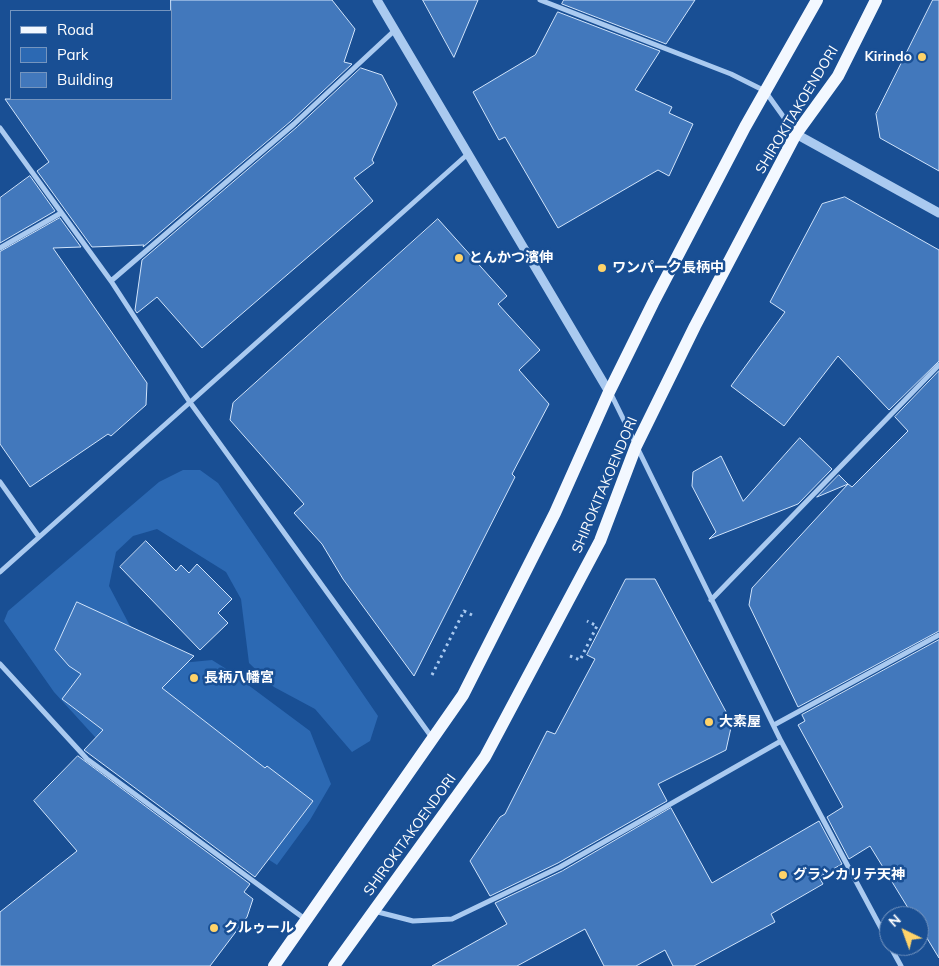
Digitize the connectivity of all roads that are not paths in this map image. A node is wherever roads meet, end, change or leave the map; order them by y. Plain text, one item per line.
1 (377, 0) edge
2 (540, 0) edge
3 (817, 0) edge
4 (876, 0) edge
5 (395, 30) junction
6 (766, 91) junction
7 (0, 128) edge
8 (796, 134) junction
9 (468, 153) junction
10 (62, 213) junction
11 (939, 213) edge
12 (0, 248) edge
13 (111, 281) junction
14 (939, 365) edge
15 (609, 392) junction
16 (190, 401) junction
17 (636, 446) junction
18 (0, 482) edge
19 (39, 537) junction
20 (0, 572) edge
21 (711, 600) junction
22 (939, 635) edge
23 (0, 664) edge
24 (774, 725) junction
25 (434, 739) junction
26 (781, 741) junction
27 (374, 911) junction
28 (306, 920) junction
29 (879, 924) edge
30 (274, 966) edge
31 (334, 966) edge

1 - 5 street
2 - 6 street
3 - 6 main road
4 - 8 main road, SHIROKITAKOENDORI
5 - 9 street
5 - 13 street
6 - 8 street
6 - 15 main road
7 - 10 street
8 - 11 street
8 - 17 main road, SHIROKITAKOENDORI
9 - 15 street
9 - 16 street
10 - 12 street
10 - 13 street
13 - 16 street
14 - 21 street
15 - 17 street
15 - 25 main road
16 - 19 street
16 - 25 street
17 - 21 street
17 - 27 main road, SHIROKITAKOENDORI
18 - 19 street
19 - 20 street
21 - 24 street
22 - 24 street
23 - 28 street
24 - 26 street
25 - 28 main road
26 - 27 street
26 - 29 street
27 - 31 main road, SHIROKITAKOENDORI
28 - 30 main road

